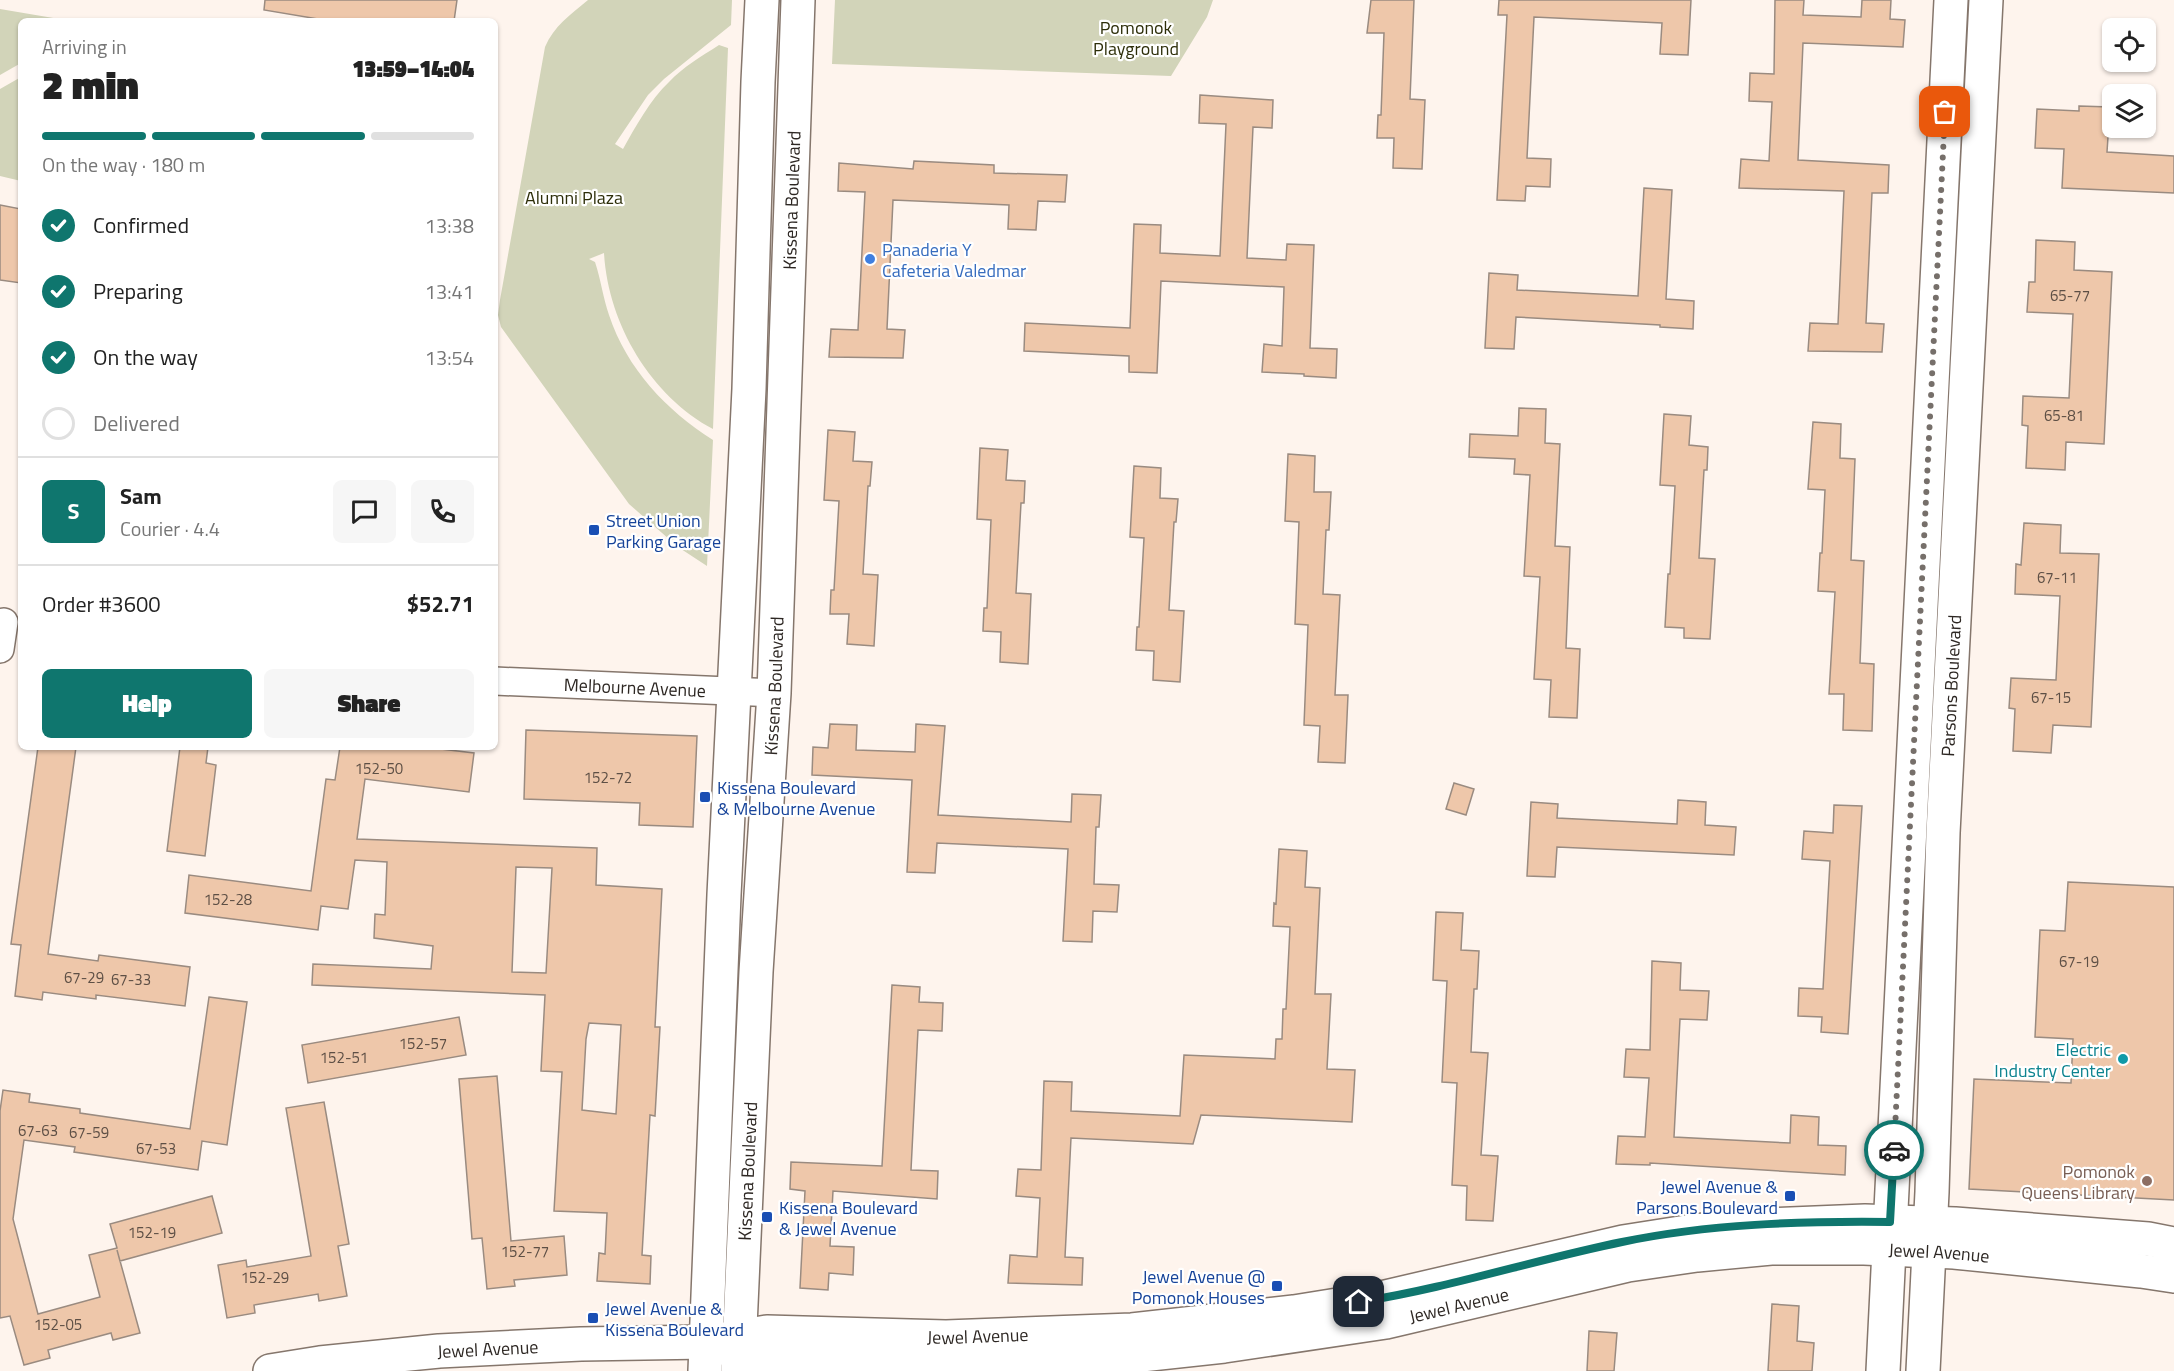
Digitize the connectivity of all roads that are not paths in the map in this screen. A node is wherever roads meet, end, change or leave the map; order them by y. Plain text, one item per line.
1 (762, 0) edge
2 (798, 0) edge
3 (1951, 0) edge
4 (1986, 0) edge
5 (8, 623) edge
6 (0, 649) edge
7 (498, 681) edge
8 (736, 692) junction
9 (774, 693) junction
10 (1889, 1235) junction
11 (1929, 1237) junction
12 (2174, 1244) edge
13 (2174, 1276) edge
14 (739, 1353) edge
15 (706, 1357) edge
16 (270, 1371) edge
17 (1883, 1371) edge
18 (1923, 1371) edge

1 - 8 street, Kissena Boulevard
2 - 9 street, Kissena Boulevard
3 - 10 street, Parsons Boulevard
4 - 11 street, Parsons Boulevard
5 - 6 street
7 - 8 street, Melbourne Avenue
8 - 9 street, Melbourne Avenue
8 - 15 street, Kissena Boulevard
9 - 14 street, Kissena Boulevard
10 - 11 street, Jewel Avenue
10 - 14 street, Jewel Avenue
10 - 17 street, Parsons Boulevard
11 - 12 street, Jewel Avenue
11 - 13 street, Jewel Avenue
11 - 18 street, Parsons Boulevard
14 - 15 street, Jewel Avenue
15 - 16 street, Jewel Avenue

